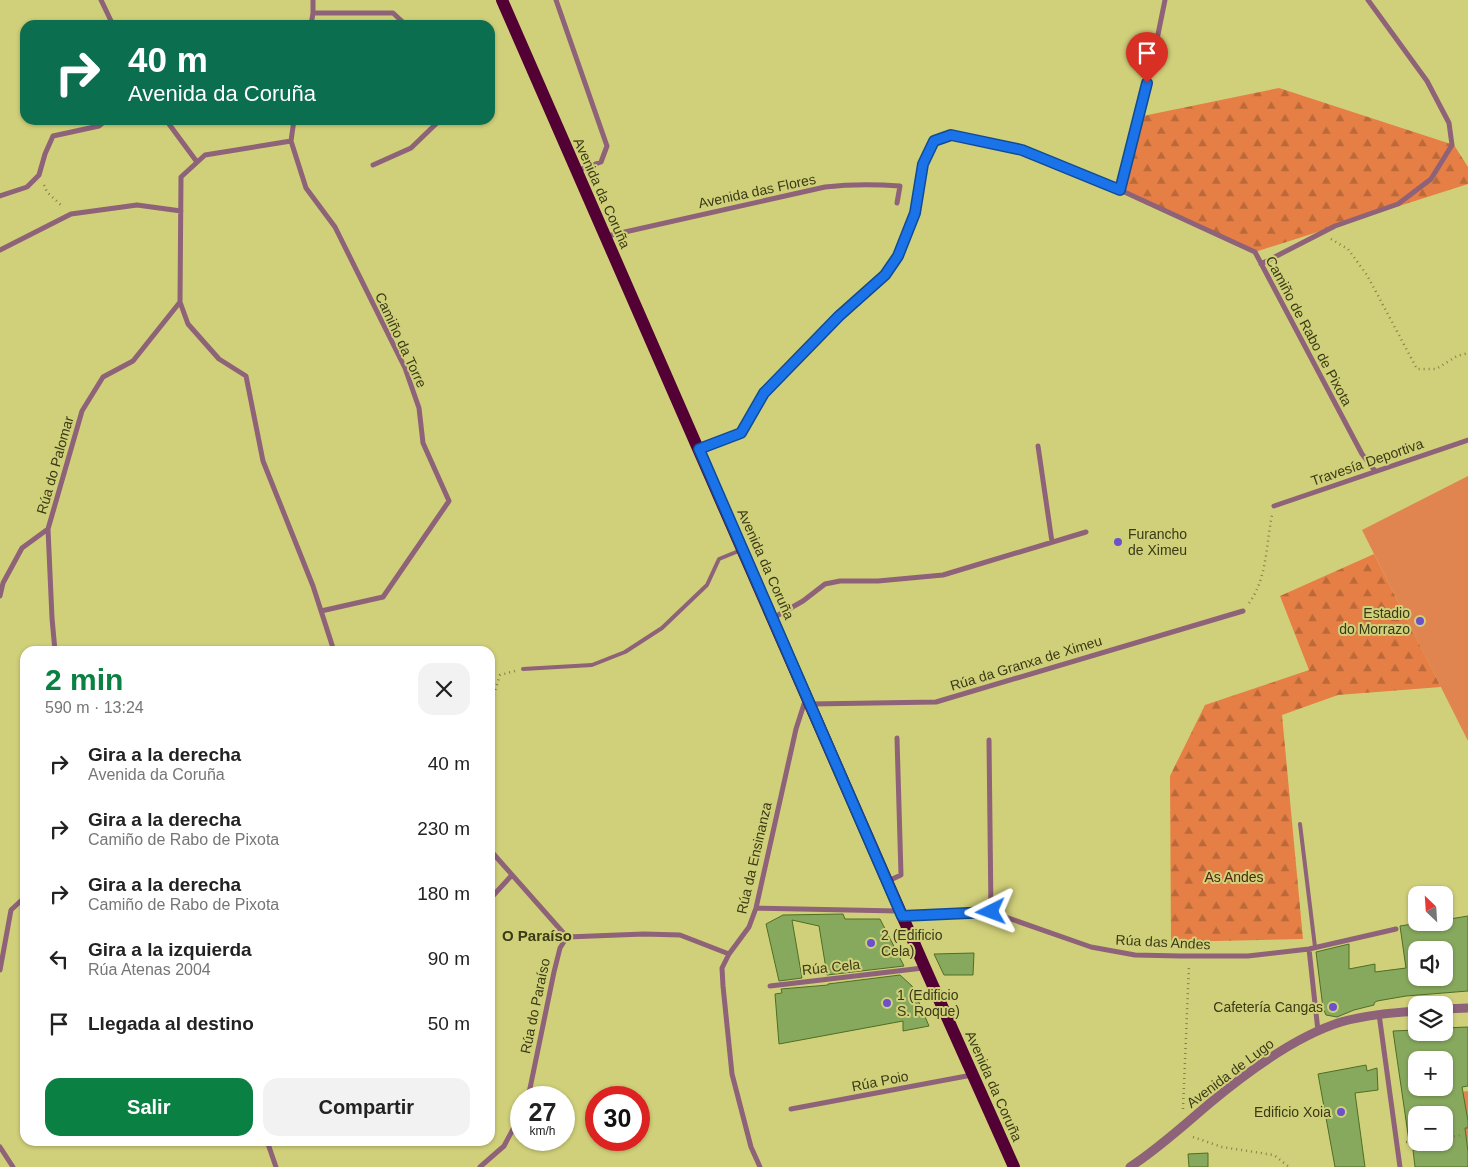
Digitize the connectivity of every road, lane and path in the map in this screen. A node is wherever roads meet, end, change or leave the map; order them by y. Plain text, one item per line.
1 (101, 0) edge
2 (313, 0) edge
3 (502, 0) edge
4 (556, 0) edge
5 (1165, 0) edge
6 (1368, 0) edge
7 (313, 14) junction
8 (111, 20) edge
9 (312, 20) edge
10 (401, 20) edge
11 (100, 125) edge
12 (170, 125) edge
13 (293, 125) edge
14 (435, 125) edge
15 (290, 141) junction
16 (197, 162) junction
17 (374, 165) dead end
18 (576, 171) junction
19 (39, 175) junction
20 (1120, 190) junction
21 (0, 196) edge
22 (897, 203) dead end
23 (181, 210) junction
24 (71, 214) junction
25 (1321, 233) junction
26 (604, 236) junction
27 (0, 250) edge
28 (1261, 264) junction
29 (180, 302) junction
30 (1468, 353) edge
31 (1468, 440) edge
32 (1038, 446) dead end
33 (699, 449) junction
34 (1375, 471) junction
35 (1274, 506) joint
36 (48, 529) junction
37 (1086, 532) dead end
38 (1052, 542) junction
39 (743, 550) junction
40 (1, 582) edge
41 (0, 596) edge
42 (1243, 610) joint
43 (321, 611) junction
44 (773, 618) junction
45 (55, 646) edge
46 (332, 646) edge
47 (522, 669) joint
48 (495, 691) edge
49 (808, 700) junction
50 (897, 738) dead end
51 (990, 740) dead end
52 (1300, 824) dead end
53 (495, 856) edge
54 (512, 875) junction
55 (887, 881) junction
56 (495, 894) edge
57 (20, 902) edge
58 (756, 908) junction
59 (991, 912) junction
60 (901, 914) junction
61 (1396, 929) dead end
62 (567, 937) junction
63 (1312, 948) junction
64 (729, 954) junction
65 (1189, 956) junction
66 (925, 968) junction
67 (0, 970) edge
68 (770, 986) dead end
69 (1468, 1008) edge
70 (1453, 1009) edge
71 (1408, 1011) edge
72 (1379, 1013) junction
73 (1318, 1032) junction
74 (974, 1075) junction
75 (530, 1086) edge
76 (791, 1109) dead end
77 (1183, 1126) junction
78 (510, 1135) edge
79 (1462, 1135) dead end
80 (1193, 1136) dead end
81 (1453, 1136) edge
82 (269, 1146) edge
83 (0, 1147) edge
84 (13, 1167) edge
85 (276, 1167) edge
86 (480, 1167) edge
87 (760, 1167) edge
88 (1014, 1167) edge
89 (1130, 1167) edge
90 (1289, 1167) edge
91 (1400, 1167) edge

1 - 8 street
2 - 7 street
3 - 18 main road, Avenida da Coruña
4 - 18 street
5 - 20 street
6 - 25 street
7 - 9 street
7 - 10 street
11 - 19 street
12 - 16 street
13 - 15 street
14 - 17 street
15 - 16 street
15 - 43 street, Camiño da Torre
16 - 23 street
18 - 26 main road, Avenida da Coruña
19 - 21 street
19 - 24 path
20 - 28 street, Camiño de Rabo de Pixota
20 - 33 street, Camiño de Rabo de Pixota
22 - 26 street, Avenida das Flores
23 - 24 street
23 - 29 street
24 - 27 street
25 - 28 street
25 - 30 path
26 - 33 main road, Avenida da Coruña
28 - 34 street, Camiño de Rabo de Pixota
29 - 36 street, Rúa do Palomar
29 - 43 street
31 - 34 street, Travesía Deportiva
32 - 38 street
33 - 39 main road, Avenida da Coruña
34 - 35 street, Travesía Deportiva
35 - 42 path
36 - 40 street, Rúa do Palomar
36 - 45 street
37 - 38 street
38 - 44 street
39 - 44 main road, Avenida da Coruña
39 - 47 lane
40 - 41 street, Rúa do Palomar
42 - 49 street, Rúa da Granxa de Ximeu
43 - 46 street
44 - 49 main road, Avenida da Coruña
47 - 48 path
49 - 55 main road, Avenida da Coruña
49 - 58 street, Rúa da Ensinanza
50 - 55 street
51 - 59 street
52 - 63 lane
53 - 54 street
54 - 56 street
54 - 62 street
55 - 60 main road, Avenida da Coruña
57 - 67 street
58 - 60 street, Rúa das Andes
58 - 64 street, Rúa da Ensinanza
59 - 60 street, Rúa das Andes
59 - 65 street, Rúa das Andes
60 - 66 main road, Avenida da Coruña
61 - 63 street, Rúa das Andes
62 - 64 street
62 - 75 street, Rúa do Paraíso
63 - 65 street, Rúa das Andes
63 - 73 street
64 - 87 street, Rúa da Ensinanza
65 - 77 path
66 - 68 street, Rúa Cela
66 - 74 main road, Avenida da Coruña
69 - 70 street
71 - 72 street, Avenida de Lugo
72 - 73 street, Avenida de Lugo
72 - 91 street
73 - 77 street, Avenida de Lugo
74 - 76 street, Rúa Poio
74 - 88 main road, Avenida da Coruña
77 - 89 street, Avenida de Lugo
78 - 86 street
79 - 81 path
80 - 90 path
82 - 85 street
83 - 84 street

